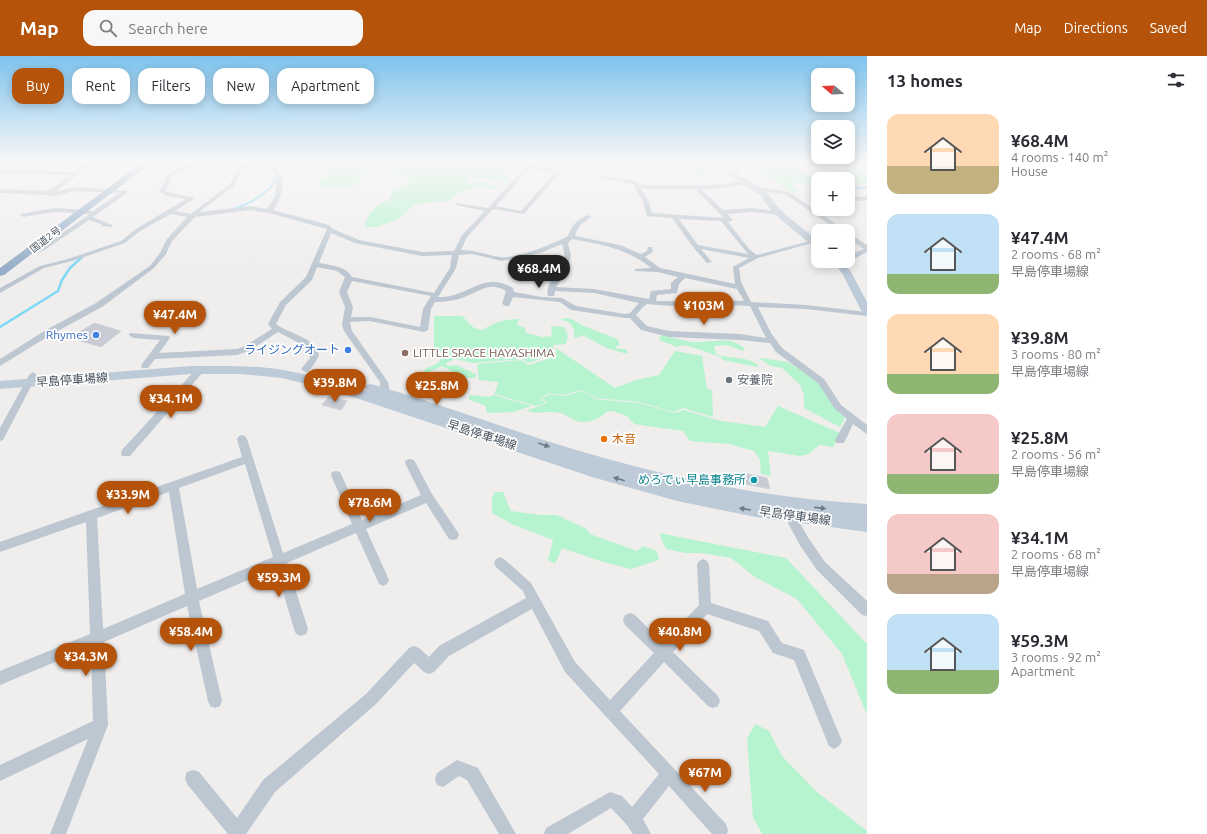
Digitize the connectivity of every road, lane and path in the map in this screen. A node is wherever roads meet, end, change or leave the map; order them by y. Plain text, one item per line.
1 (86, 198) edge
2 (99, 198) edge
3 (117, 198) edge
4 (192, 198) edge
5 (215, 198) edge
6 (277, 198) edge
7 (499, 198) edge
8 (536, 198) edge
9 (644, 198) edge
10 (708, 198) edge
11 (767, 198) edge
12 (795, 198) edge
13 (458, 204) dead end
14 (811, 205) edge
15 (805, 206) junction
16 (489, 209) junction
17 (269, 211) junction
18 (170, 212) junction
19 (723, 212) junction
20 (97, 213) junction
21 (779, 213) junction
22 (23, 215) dead end
23 (192, 216) junction
24 (588, 217) dead end
25 (90, 218) junction
26 (675, 218) junction
27 (724, 221) junction
28 (832, 224) edge
29 (110, 226) dead end
30 (44, 228) dead end
31 (330, 230) junction
32 (569, 239) junction
33 (811, 240) edge
34 (855, 240) edge
35 (811, 245) edge
36 (695, 246) junction
37 (650, 248) dead end
38 (867, 249) edge
39 (456, 253) junction
40 (855, 255) edge
41 (22, 256) junction
42 (640, 257) junction
43 (755, 257) junction
44 (709, 262) dead end
45 (316, 264) junction
46 (846, 268) edge
47 (637, 270) dead end
48 (658, 270) junction
49 (0, 273) edge
50 (683, 276) junction
51 (349, 278) junction
52 (739, 287) junction
53 (551, 289) junction
54 (0, 291) edge
55 (510, 294) junction
56 (434, 296) junction
57 (552, 300) junction
58 (650, 301) junction
59 (506, 304) dead end
60 (751, 304) junction
61 (867, 313) edge
62 (632, 315) junction
63 (347, 320) junction
64 (278, 329) junction
65 (134, 335) dead end
66 (772, 341) junction
67 (149, 361) junction
68 (0, 363) edge
69 (305, 369) junction
70 (200, 370) junction
71 (0, 377) edge
72 (30, 379) junction
73 (0, 385) edge
74 (382, 397) junction
75 (852, 418) junction
76 (867, 430) edge
77 (0, 438) edge
78 (242, 439) dead end
79 (840, 440) dead end
80 (126, 453) dead end
81 (248, 459) junction
82 (410, 463) dead end
83 (336, 475) dead end
84 (173, 486) junction
85 (428, 497) junction
86 (867, 511) edge
87 (91, 516) junction
88 (790, 516) junction
89 (867, 525) edge
90 (359, 527) junction
91 (453, 535) dead end
92 (0, 547) edge
93 (280, 560) junction
94 (500, 564) dead end
95 (703, 565) dead end
96 (383, 580) dead end
97 (192, 598) junction
98 (534, 601) junction
99 (705, 607) junction
100 (867, 610) edge
101 (630, 620) dead end
102 (301, 629) dead end
103 (97, 638) junction
104 (663, 653) junction
105 (0, 678) edge
106 (713, 701) dead end
107 (215, 702) dead end
108 (610, 711) junction
109 (101, 725) junction
110 (834, 741) dead end
111 (0, 773) edge
112 (669, 774) junction
113 (193, 778) dead end
114 (442, 779) dead end
115 (633, 819) junction
116 (720, 830) dead end
117 (237, 833) edge
118 (58, 834) edge
119 (508, 834) edge
120 (552, 834) edge
121 (643, 834) edge

1 - 30 highway, 国道2号
2 - 41 highway, 国道2号
3 - 20 street
4 - 18 street
5 - 23 street
6 - 17 street
7 - 16 street
8 - 16 street
9 - 26 street
10 - 19 street
11 - 21 main road
12 - 15 street
13 - 16 street
14 - 15 street
15 - 28 street
16 - 39 street
17 - 23 street
17 - 31 street
18 - 23 street
18 - 54 street
19 - 21 street
19 - 27 street
20 - 22 street
20 - 25 street
21 - 33 main road
23 - 68 street
24 - 32 street
25 - 29 street
25 - 41 street
26 - 27 street
26 - 36 street
27 - 43 street
31 - 39 street
31 - 45 street
32 - 39 street
32 - 42 street
32 - 53 street
34 - 38 street
35 - 43 street
36 - 43 street
36 - 44 street
37 - 42 street
38 - 40 street
39 - 56 street
41 - 49 highway, 国道2号
42 - 48 street
43 - 52 street
45 - 51 street
45 - 64 street
46 - 61 main road
47 - 48 street
48 - 50 street
50 - 52 street
50 - 58 street
51 - 56 street
51 - 63 street
52 - 60 street
53 - 57 street
53 - 58 street
55 - 56 street
55 - 57 street
55 - 59 street
56 - 63 street
57 - 62 street
58 - 60 street
58 - 62 street
60 - 61 street
60 - 66 street
62 - 66 street
63 - 74 street
64 - 67 street
64 - 69 street
65 - 67 street
66 - 75 street
67 - 69 main road, 早島停車場線
67 - 72 main road, 早島停車場線
69 - 74 main road, 早島停車場線
70 - 72 main road, 早島停車場線
70 - 74 main road, 早島停車場線
70 - 80 street
71 - 72 main road, 早島停車場線
72 - 73 main road, 早島停車場線
72 - 77 street
74 -> 86 main road, 早島停車場線
88 -> 74 main road, 早島停車場線
75 - 76 street
75 - 79 street
78 - 81 street
81 - 84 street
81 - 93 street
82 - 85 street
83 - 90 street
84 - 87 street
84 - 97 street
85 - 90 street
85 - 91 street
87 - 92 street
87 - 103 street
88 - 89 main road, 早島停車場線
88 - 100 street
90 - 93 street
90 - 96 street
93 - 97 street
93 - 102 street
94 - 98 street
95 - 99 street
97 - 103 street
97 - 107 street
98 - 108 street
98 - 117 street
99 - 104 street
99 - 110 street
101 - 104 street
103 - 105 street
103 - 109 street
104 - 106 street
104 - 108 street
108 - 112 street
109 - 111 street
109 - 118 street
112 - 115 street
112 - 116 street
113 - 117 street
114 - 119 street
115 - 120 street
115 - 121 street

